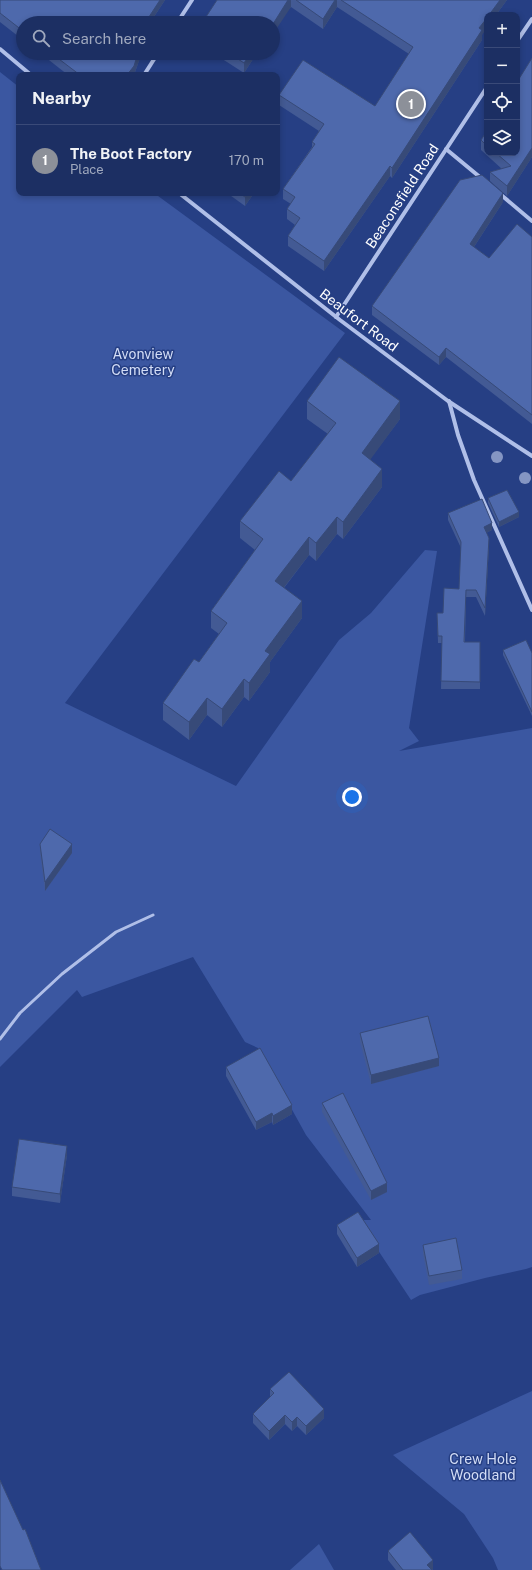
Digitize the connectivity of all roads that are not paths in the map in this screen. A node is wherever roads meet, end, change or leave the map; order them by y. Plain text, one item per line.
1 (192, 0) edge
2 (182, 16) edge
3 (532, 19) edge
4 (520, 37) edge
5 (0, 49) edge
6 (154, 60) edge
7 (27, 72) edge
8 (146, 72) edge
9 (484, 92) edge
10 (446, 149) junction
11 (486, 183) edge
12 (497, 192) edge
13 (183, 196) edge
14 (532, 221) edge
15 (336, 317) junction
16 (448, 401) junction
17 (532, 456) edge
18 (532, 610) edge
19 (153, 915) dead end
20 (0, 1039) edge

1 - 2 street
3 - 4 street
5 - 7 street
6 - 8 street
9 - 10 street, Beaconsfield Road
10 - 11 street
10 - 15 street, Beaconsfield Road
12 - 14 street
13 - 15 street, Beaufort Road
15 - 16 street, Beaufort Road
16 - 17 street, Beaufort Road
16 - 18 street
19 - 20 lane

